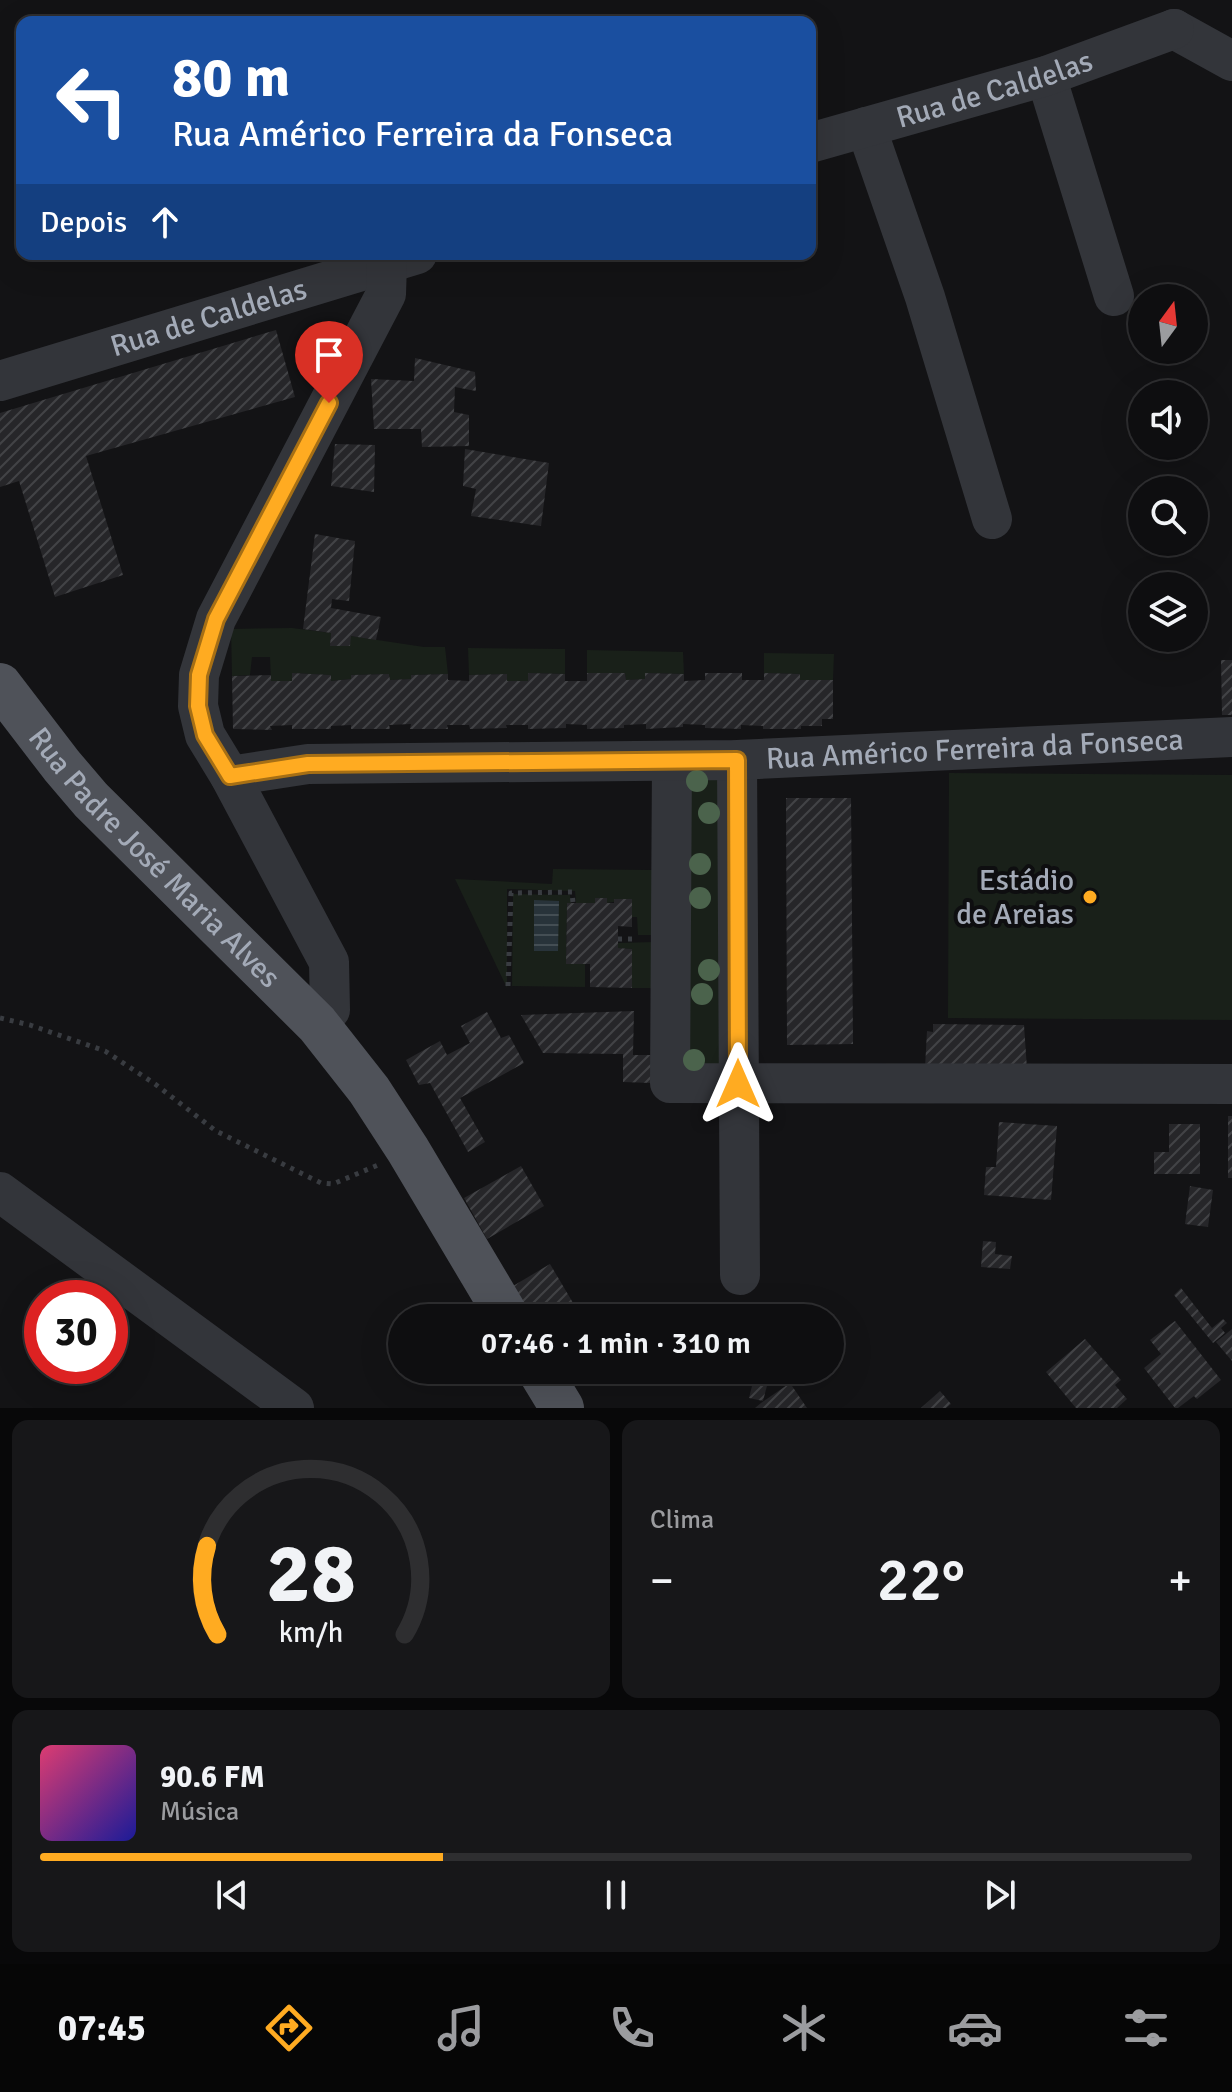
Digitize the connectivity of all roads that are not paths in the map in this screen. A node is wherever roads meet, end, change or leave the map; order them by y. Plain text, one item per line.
1 (1167, 14) edge
2 (1232, 61) edge
3 (1046, 76) junction
4 (866, 127) junction
5 (816, 141) edge
6 (395, 260) edge
7 (401, 260) edge
8 (1114, 296) dead end
9 (0, 381) edge
10 (992, 519) dead end
11 (0, 685) edge
12 (1232, 737) edge
13 (737, 760) junction
14 (672, 761) junction
15 (230, 776) junction
16 (317, 1024) junction
17 (738, 1084) junction
18 (1232, 1084) edge
19 (0, 1192) edge
20 (740, 1275) dead end
21 (500, 1304) edge
22 (547, 1384) edge
23 (294, 1408) edge
24 (562, 1408) edge

1 - 2 street
1 - 3 street, Rua de Caldelas
3 - 4 street, Rua de Caldelas
3 - 8 street
4 - 5 street, Rua de Caldelas
4 - 10 street
6 - 9 street, Rua de Caldelas
7 - 15 street
11 - 16 main road, Rua Padre José Maria Alves
12 - 13 street, Rua Américo Ferreira da Fonseca
13 - 14 street, Rua Américo Ferreira da Fonseca
13 - 17 street
14 - 15 street, Rua Américo Ferreira da Fonseca
14 - 17 street
15 - 16 street
16 - 21 main road, Rua Padre José Maria Alves
17 - 18 street
17 - 20 street
19 - 23 street
22 - 24 main road

